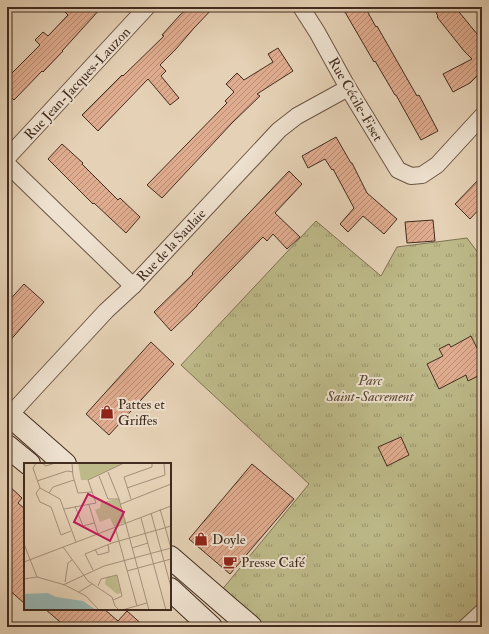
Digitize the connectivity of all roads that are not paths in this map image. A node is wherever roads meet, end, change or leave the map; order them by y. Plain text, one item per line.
1 (147, 7) edge
2 (301, 7) edge
3 (348, 88) junction
4 (482, 116) edge
5 (7, 158) edge
6 (7, 164) edge
7 (133, 286) junction
8 (8, 416) edge
9 (7, 446) edge
10 (28, 463) edge
11 (64, 463) edge
12 (171, 558) edge
13 (171, 590) edge
14 (230, 610) junction
15 (482, 612) edge
16 (210, 627) edge
17 (251, 627) edge
18 (466, 627) edge

1 - 5 street, Rue Jean-Jacques-Lauzon
2 - 3 street, Rue Cécile-Fiset
3 - 4 street, Rue Cécile-Fiset
3 - 7 street, Rue de la Saulaie
6 - 7 street
7 - 8 street, Rue de la Saulaie
8 - 11 main road
9 - 10 main road
12 - 14 main road
13 - 16 main road
14 - 16 street
14 - 17 main road
15 - 18 street

